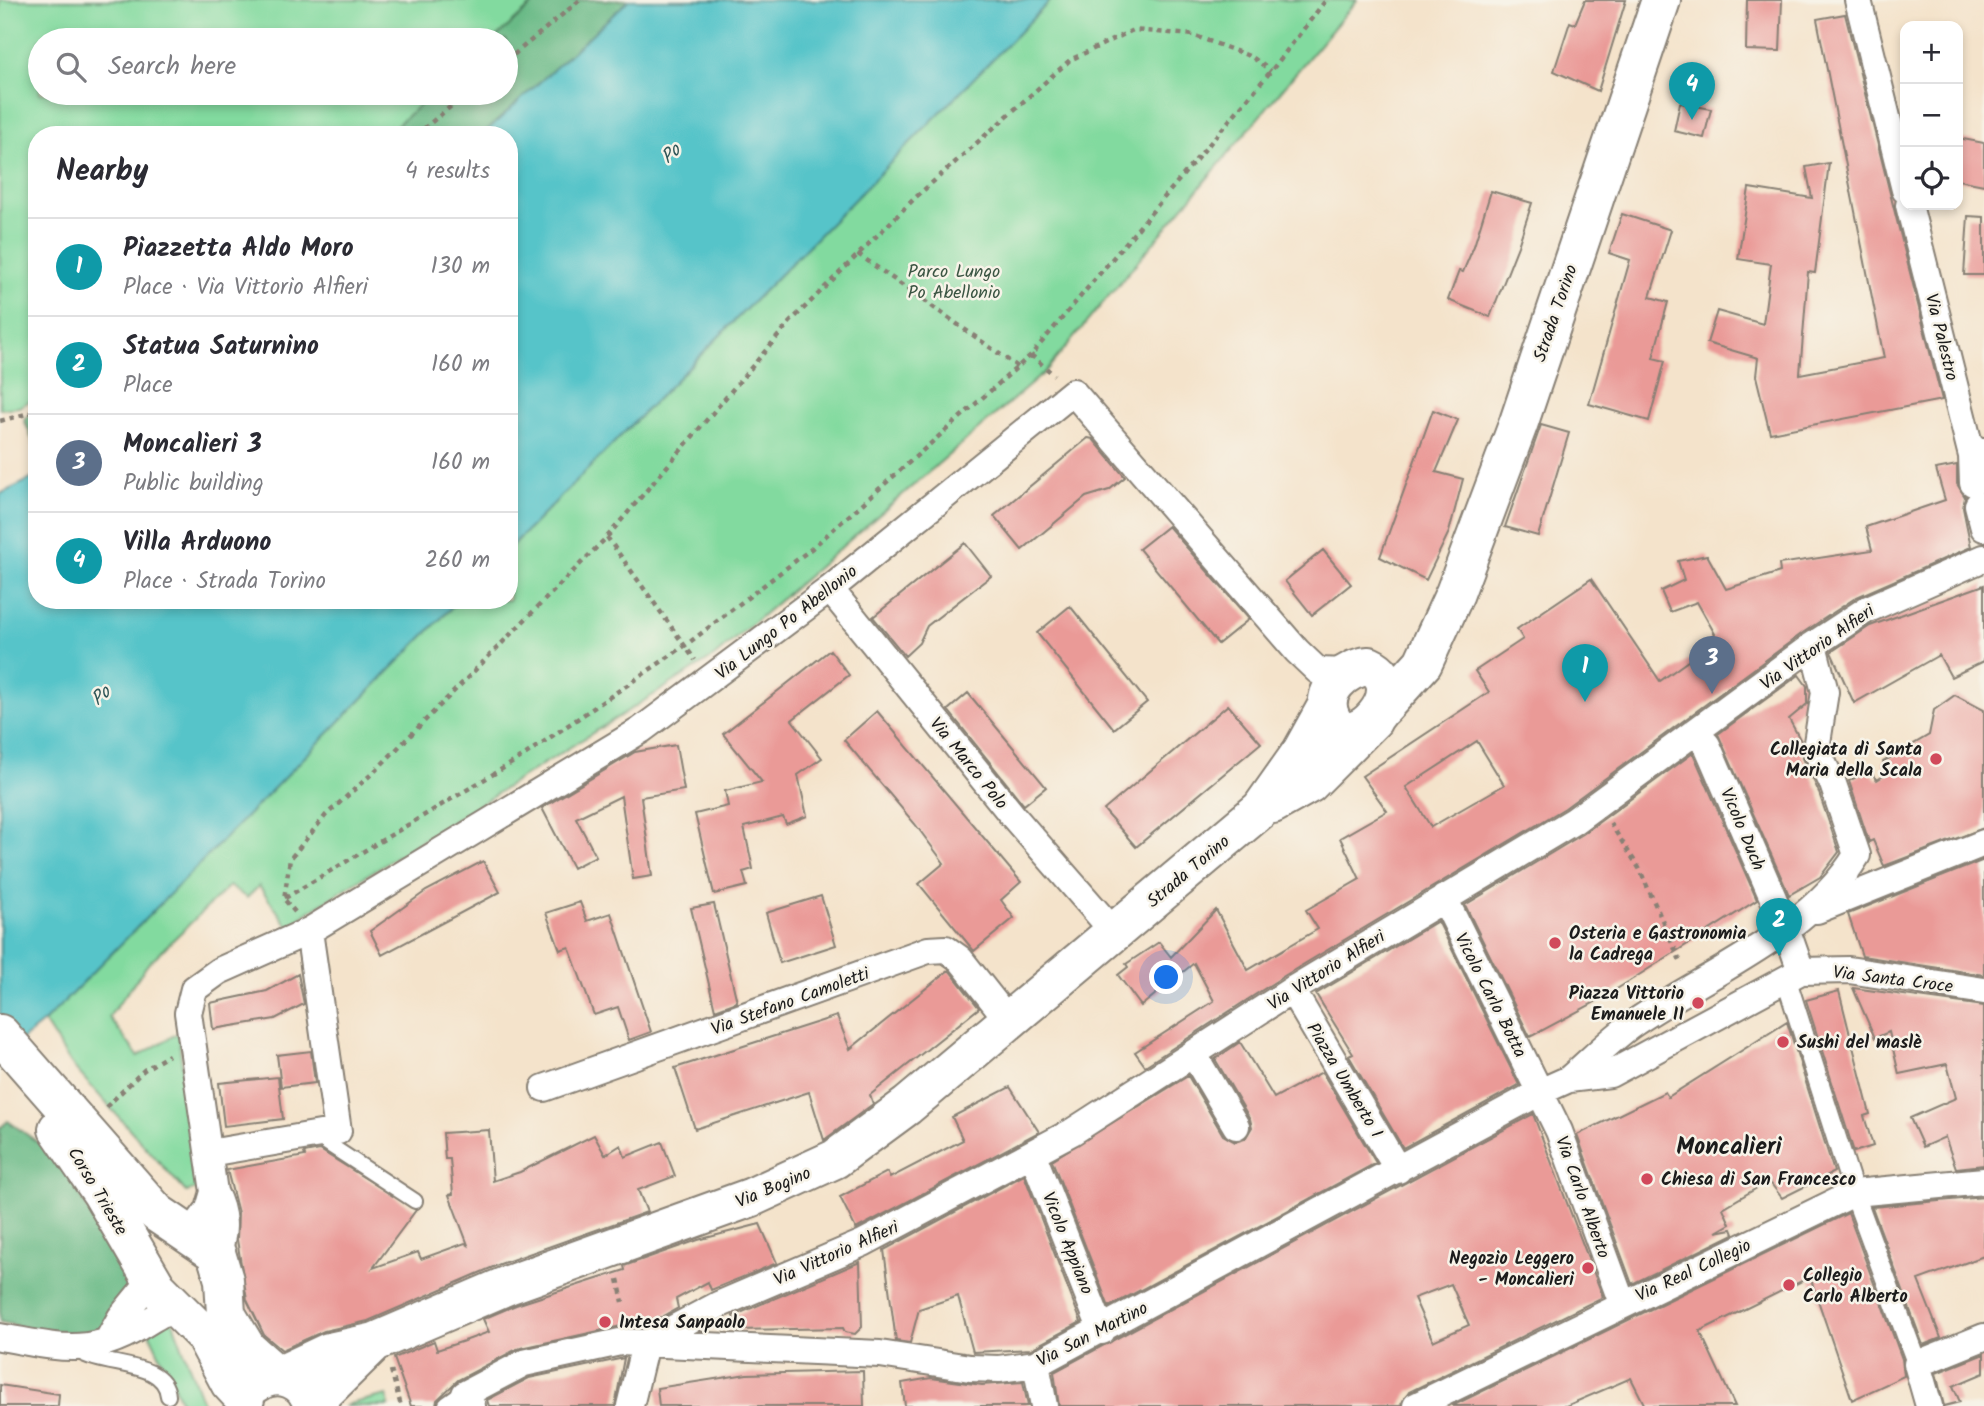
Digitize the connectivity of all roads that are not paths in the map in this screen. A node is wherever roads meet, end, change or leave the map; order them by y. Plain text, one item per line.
1 (1661, 0) edge
2 (1858, 0) edge
3 (1900, 170) edge
4 (1910, 210) edge
5 (1978, 453) edge
6 (1978, 506) edge
7 (1984, 558) edge
8 (830, 589) junction
9 (1440, 623) junction
10 (1813, 645) junction
11 (1343, 687) junction
12 (1378, 714) junction
13 (1696, 734) junction
14 (1261, 809) junction
15 (1984, 843) edge
16 (1444, 898) junction
17 (1796, 921) junction
18 (309, 931) junction
19 (1114, 932) junction
20 (1794, 975) junction
21 (1292, 990) junction
22 (1984, 991) edge
23 (1009, 1021) junction
24 (0, 1034) edge
25 (1194, 1055) junction
26 (0, 1066) edge
27 (1569, 1079) junction
28 (544, 1088) dead end
29 (1540, 1092) junction
30 (46, 1099) junction
31 (1236, 1126) dead end
32 (327, 1133) junction
33 (209, 1153) junction
34 (1033, 1155) junction
35 (1398, 1170) junction
36 (1984, 1181) edge
37 (1854, 1193) junction
38 (415, 1201) dead end
39 (203, 1245) junction
40 (152, 1279) junction
41 (1622, 1303) junction
42 (178, 1308) junction
43 (1102, 1331) junction
44 (0, 1337) edge
45 (1984, 1337) edge
46 (108, 1340) junction
47 (375, 1342) junction
48 (645, 1344) junction
49 (75, 1350) junction
50 (1917, 1363) junction
51 (1036, 1364) junction
52 (278, 1376) junction
53 (168, 1396) dead end
54 (244, 1402) edge
55 (462, 1402) edge
56 (1420, 1405) edge
57 (313, 1406) edge
58 (630, 1406) edge
59 (1044, 1406) edge
60 (1929, 1406) edge

1 - 9 main road, Strada Torino
2 - 3 street
4 - 5 street, Via Palestro
5 - 6 street, Via Palestro
7 - 10 street, Via Vittorio Alfieri
8 - 11 street, Via Lungo Po Abellonio
8 - 18 street, Via Lungo Po Abellonio
8 - 19 street, Via Marco Polo
9 - 11 main road, Strada Torino
9 - 12 main road, Strada Torino
10 - 13 street, Via Vittorio Alfieri
10 - 17 street
11 - 12 main road
11 - 12 main road
11 - 14 main road, Strada Torino
12 - 14 main road, Strada Torino
13 - 16 street, Via Vittorio Alfieri
13 - 17 street, Vicolo Duch
14 - 19 main road, Strada Torino
15 - 17 street
16 - 21 street, Via Vittorio Alfieri
16 - 29 street, Vicolo Carlo Botta
17 - 20 street
17 - 27 street
18 - 32 street
18 - 33 street, Via Lungo Po Abellonio
19 - 23 main road, Via Bogino
20 - 22 street, Via Santa Croce
20 - 27 street
20 - 37 street
21 - 25 street, Via Vittorio Alfieri
21 - 35 street, Piazza Umberto I
23 - 28 street, Via Stefano Camoletti
23 - 47 main road, Via Bogino
24 - 30 main road
25 - 31 street
25 - 34 street, Via Vittorio Alfieri
26 - 30 main road
27 - 29 street, Via San Martino
29 - 35 street, Via San Martino
29 - 41 street, Via Carlo Alberto
30 - 39 main road, Corso Trieste
30 - 40 main road, Corso Trieste
32 - 33 street
32 - 38 lane
33 - 39 street
34 - 43 street, Vicolo Appiano
34 - 48 street, Via Vittorio Alfieri
35 - 43 street, Via San Martino
36 - 37 street, Via Real Collegio
37 - 41 street, Via Real Collegio
37 - 50 street
39 - 40 main road
39 - 52 main road
40 - 42 main road, Corso Trieste
40 - 46 street
41 - 56 street, Via Real Collegio
42 - 46 street
42 - 54 main road, Corso Trieste
43 - 51 street, Via San Martino
44 - 49 street
45 - 50 street
46 - 49 street
47 - 52 main road, Via Bogino
47 - 57 main road, Via Bogino
48 - 51 street, Via San Martino
48 - 55 street, Via San Martino
48 - 58 street
49 - 53 lane
50 - 60 street
51 - 59 street
52 - 54 main road, Via Bogino
52 - 57 main road

